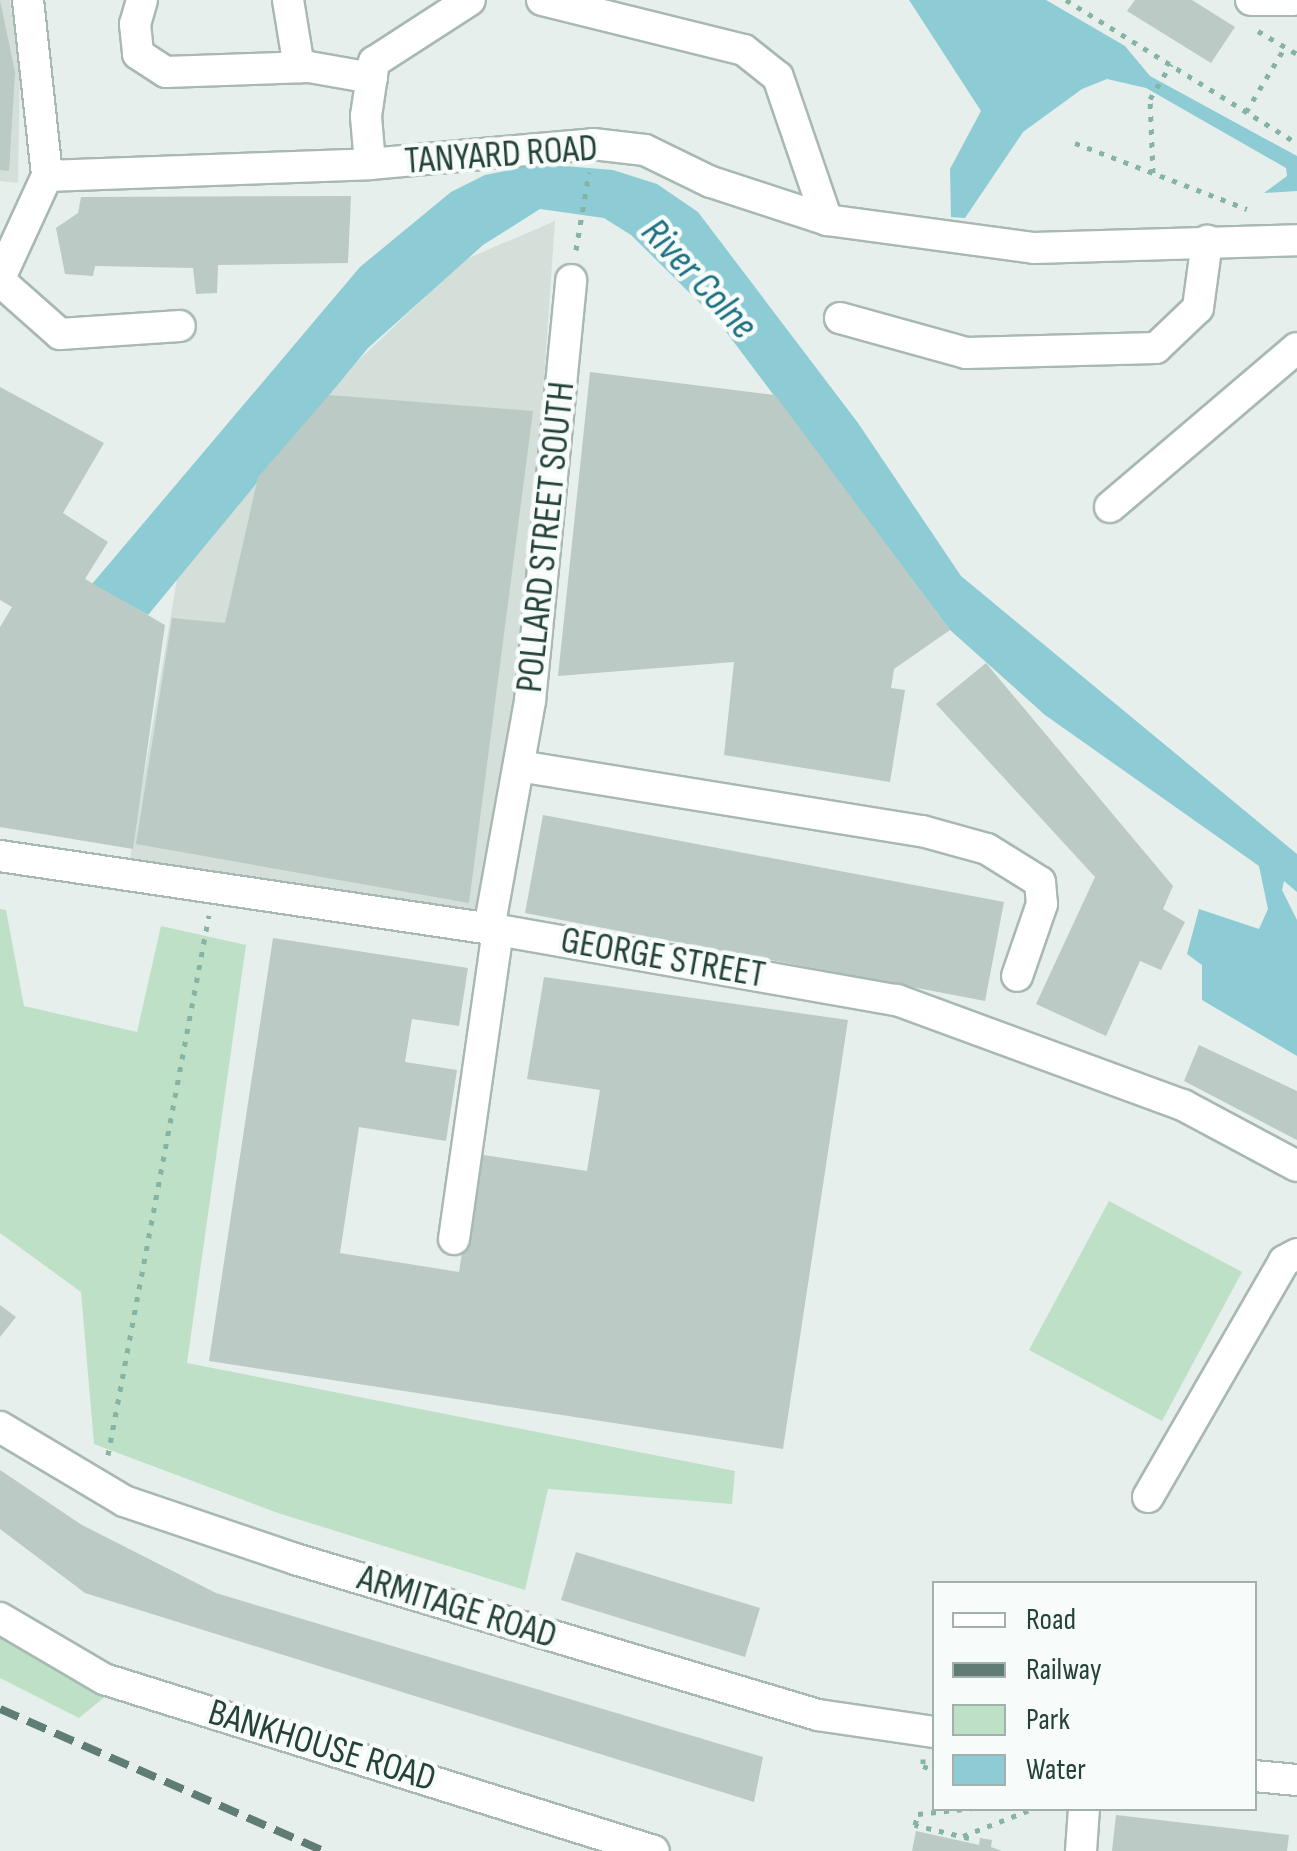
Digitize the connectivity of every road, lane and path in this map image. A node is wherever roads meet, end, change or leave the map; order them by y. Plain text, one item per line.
1 (28, 0) edge
2 (142, 0) edge
3 (288, 0) edge
4 (470, 0) edge
5 (542, 0) edge
6 (1066, 0) edge
7 (1251, 0) edge
8 (1294, 0) edge
9 (1285, 46) dead end
10 (1171, 64) junction
11 (298, 68) junction
12 (372, 78) junction
13 (1246, 112) junction
14 (1076, 143) dead end
15 (1297, 143) edge
16 (594, 144) junction
17 (370, 164) junction
18 (1153, 172) junction
19 (47, 176) junction
20 (828, 220) junction
21 (1297, 240) edge
22 (1207, 241) junction
23 (572, 280) joint
24 (3, 288) edge
25 (840, 318) dead end
26 (180, 326) dead end
27 (1297, 348) edge
28 (1110, 508) dead end
29 (518, 766) junction
30 (0, 856) edge
31 (214, 888) junction
32 (494, 930) junction
33 (1017, 976) dead end
34 (1297, 1166) edge
35 (454, 1239) dead end
36 (1297, 1254) edge
37 (0, 1427) edge
38 (102, 1487) junction
39 (1148, 1497) dead end
40 (0, 1618) edge
41 (932, 1732) edge
42 (1257, 1776) edge
43 (1297, 1780) edge
44 (946, 1811) edge
45 (1084, 1811) edge
46 (1014, 1812) edge
47 (654, 1851) edge
48 (1081, 1851) edge

1 - 19 street
2 - 11 street
3 - 11 street
4 - 12 street
5 - 20 street
6 - 10 path
7 - 8 street
9 - 13 path
10 - 13 path
10 - 18 path
11 - 12 street
12 - 17 street
13 - 15 path
14 - 18 path
16 - 17 street, TANYARD ROAD
16 - 20 street, TANYARD ROAD
16 - 23 path
17 - 19 street, TANYARD ROAD
18 - 21 path
19 - 24 street
20 - 22 street, TANYARD ROAD
21 - 22 street, TANYARD ROAD
22 - 25 street
23 - 29 street, POLLARD STREET SOUTH
24 - 26 street
27 - 28 street
29 - 32 street, POLLARD STREET SOUTH
29 - 33 street
30 - 31 street, GEORGE STREET
31 - 32 street, GEORGE STREET
31 - 38 path
32 - 34 street, GEORGE STREET
32 - 35 street, POLLARD STREET SOUTH
36 - 39 street
37 - 38 street, ARMITAGE ROAD
38 - 41 street, ARMITAGE ROAD
40 - 47 street, BANKHOUSE ROAD
42 - 43 street
44 - 46 path
45 - 48 street

